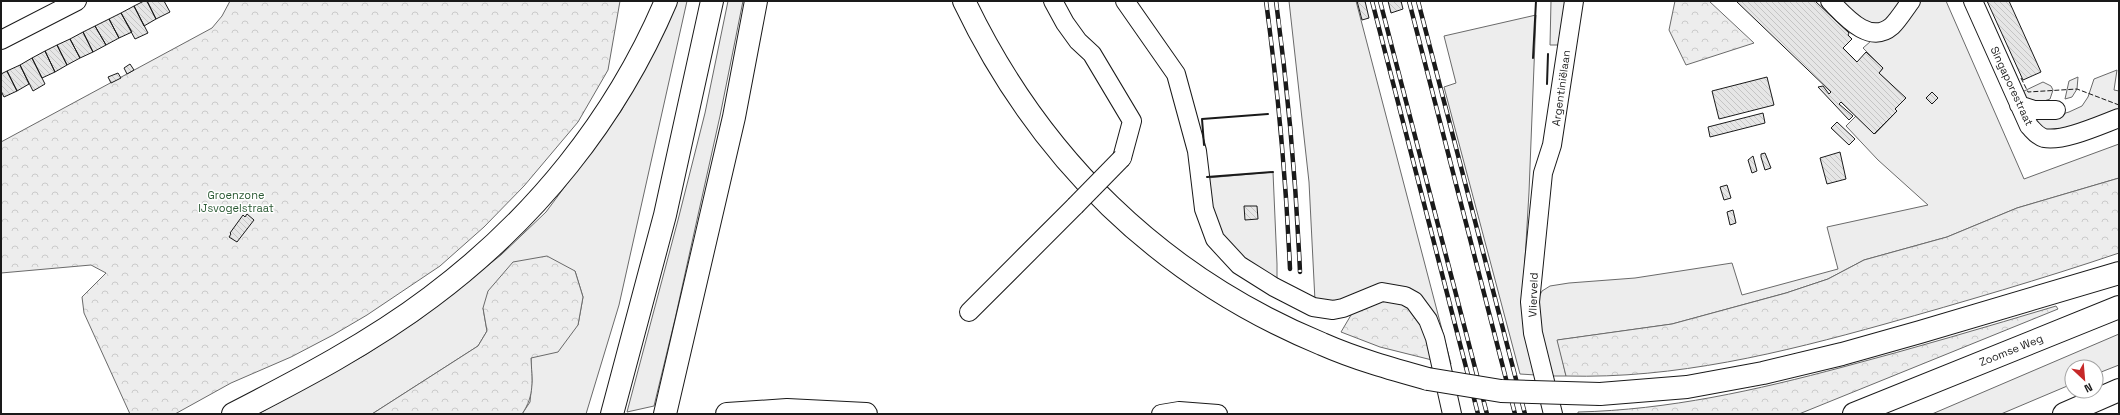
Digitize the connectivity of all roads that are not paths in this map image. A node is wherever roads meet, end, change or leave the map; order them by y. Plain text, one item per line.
1 (76, 1) edge
2 (666, 1) edge
3 (712, 1) edge
4 (756, 1) edge
5 (964, 1) edge
6 (1053, 1) edge
7 (1125, 1) edge
8 (1574, 1) edge
9 (1830, 1) edge
10 (1911, 1) edge
11 (1973, 1) edge
12 (1, 40) edge
13 (2020, 105) junction
14 (2056, 110) dead end
15 (2119, 118) edge
16 (1543, 173) joint
17 (2119, 272) edge
18 (2119, 307) edge
19 (969, 312) dead end
20 (2119, 390) edge
21 (738, 413) edge
22 (233, 414) edge
23 (612, 414) edge
24 (665, 414) edge
25 (866, 414) edge
26 (1161, 414) edge
27 (1218, 414) edge
28 (1452, 414) edge
29 (1553, 414) edge
30 (1854, 414) edge
31 (2064, 414) edge

1 - 12 street
2 - 22 highway
3 - 23 highway
4 - 24 highway
5 - 17 highway, bridge
6 - 19 street, bridge
7 - 28 street
8 - 16 street, Argentiniëlaan
9 - 10 street
11 - 13 street, Singaporestraat
13 - 14 street
13 - 15 street, Singaporestraat
16 - 29 street, Vlierveld
18 - 30 highway, Zoomse Weg
20 - 31 highway
21 - 25 highway
26 - 27 street

